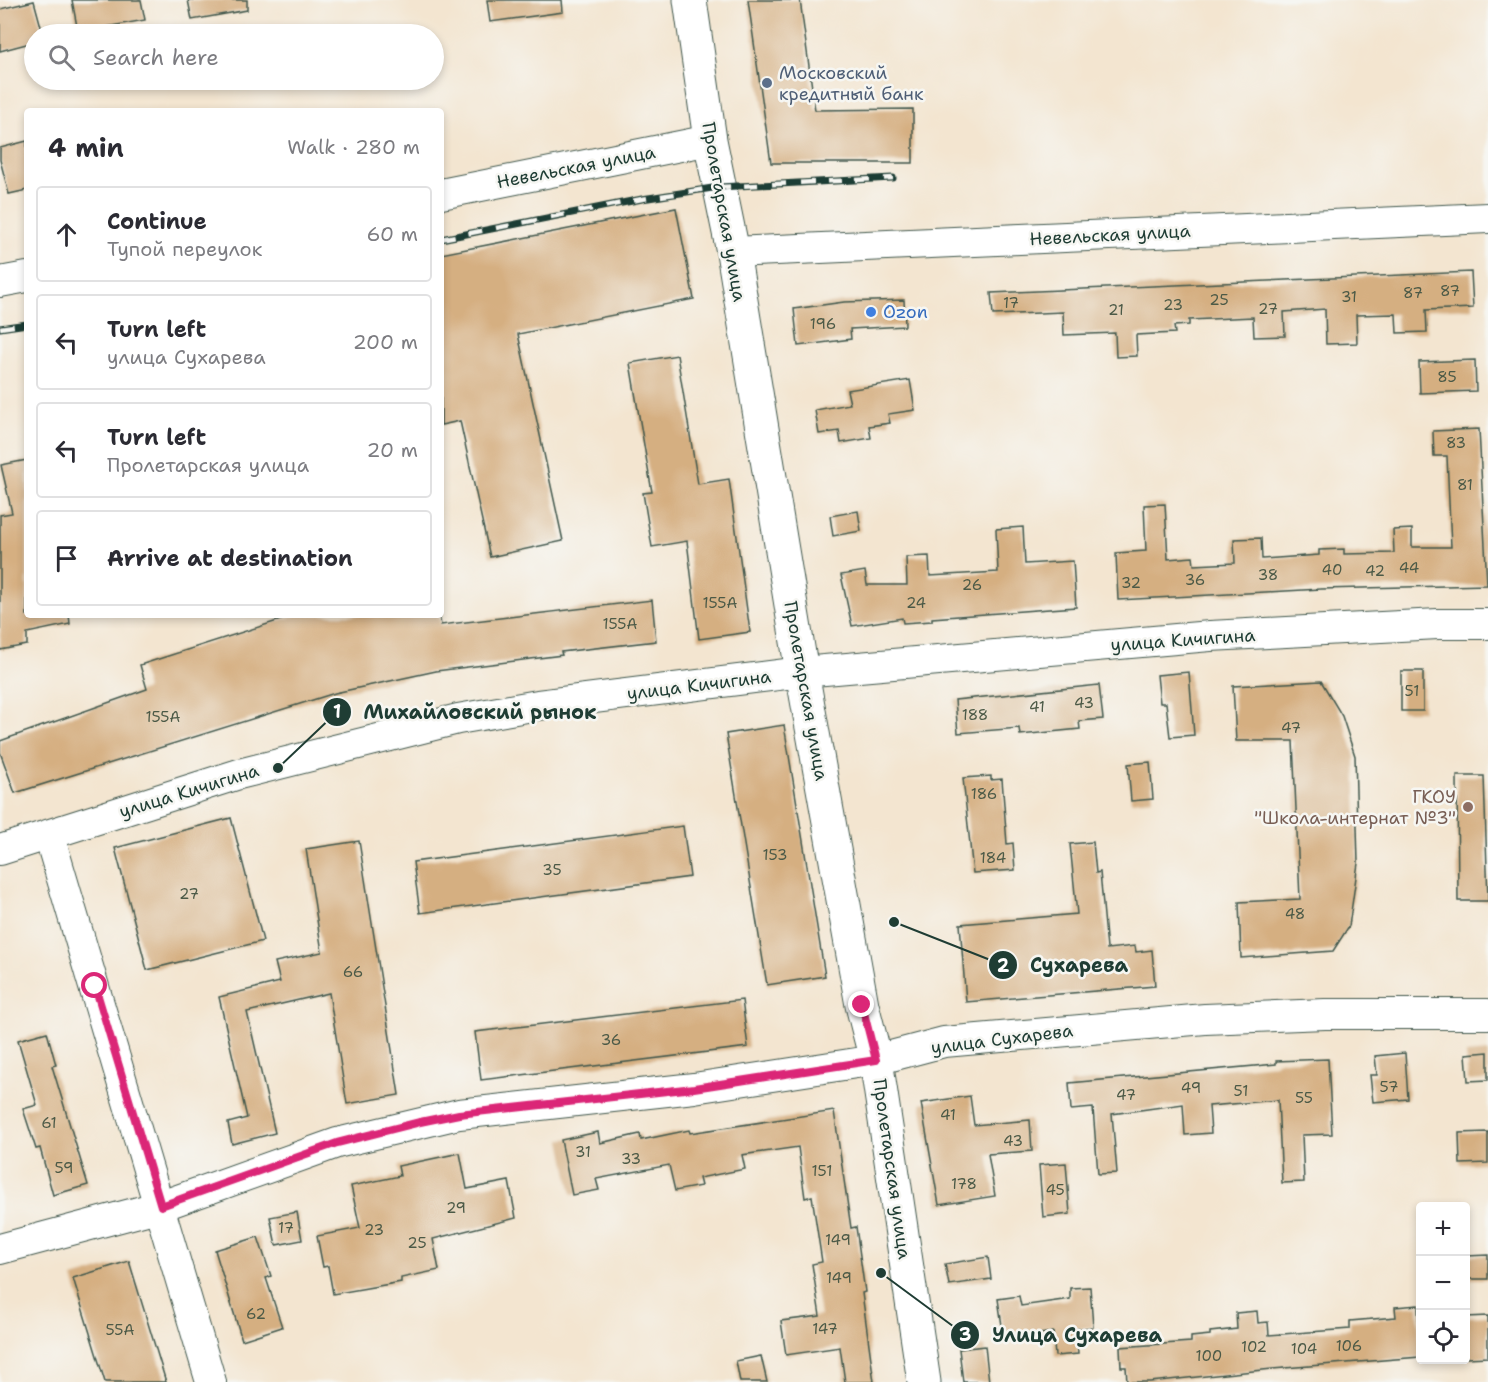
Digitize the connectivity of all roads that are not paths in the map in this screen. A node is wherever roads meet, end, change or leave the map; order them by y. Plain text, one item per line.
1 (690, 0) edge
2 (710, 140) junction
3 (444, 193) edge
4 (1488, 218) edge
5 (733, 252) junction
6 (24, 278) edge
7 (0, 282) edge
8 (1488, 624) edge
9 (802, 672) junction
10 (49, 835) junction
11 (0, 850) edge
12 (1488, 1014) edge
13 (876, 1060) junction
14 (161, 1206) junction
15 (0, 1249) edge
16 (211, 1382) edge
17 (924, 1382) edge

1 - 2 main road, Пролетарская улица
2 - 3 street, Невельская улица
2 - 5 main road, Пролетарская улица
4 - 5 street, Невельская улица
5 - 9 main road, Пролетарская улица
6 - 7 street
8 - 9 street, улица Кичигина
9 - 10 street, улица Кичигина
9 - 13 main road, Пролетарская улица
10 - 11 street, улица Кичигина
10 - 14 street
12 - 13 street, улица Сухарева
13 - 14 street, улица Сухарева
13 - 17 main road, Пролетарская улица
14 - 15 street, улица Сухарева
14 - 16 street

